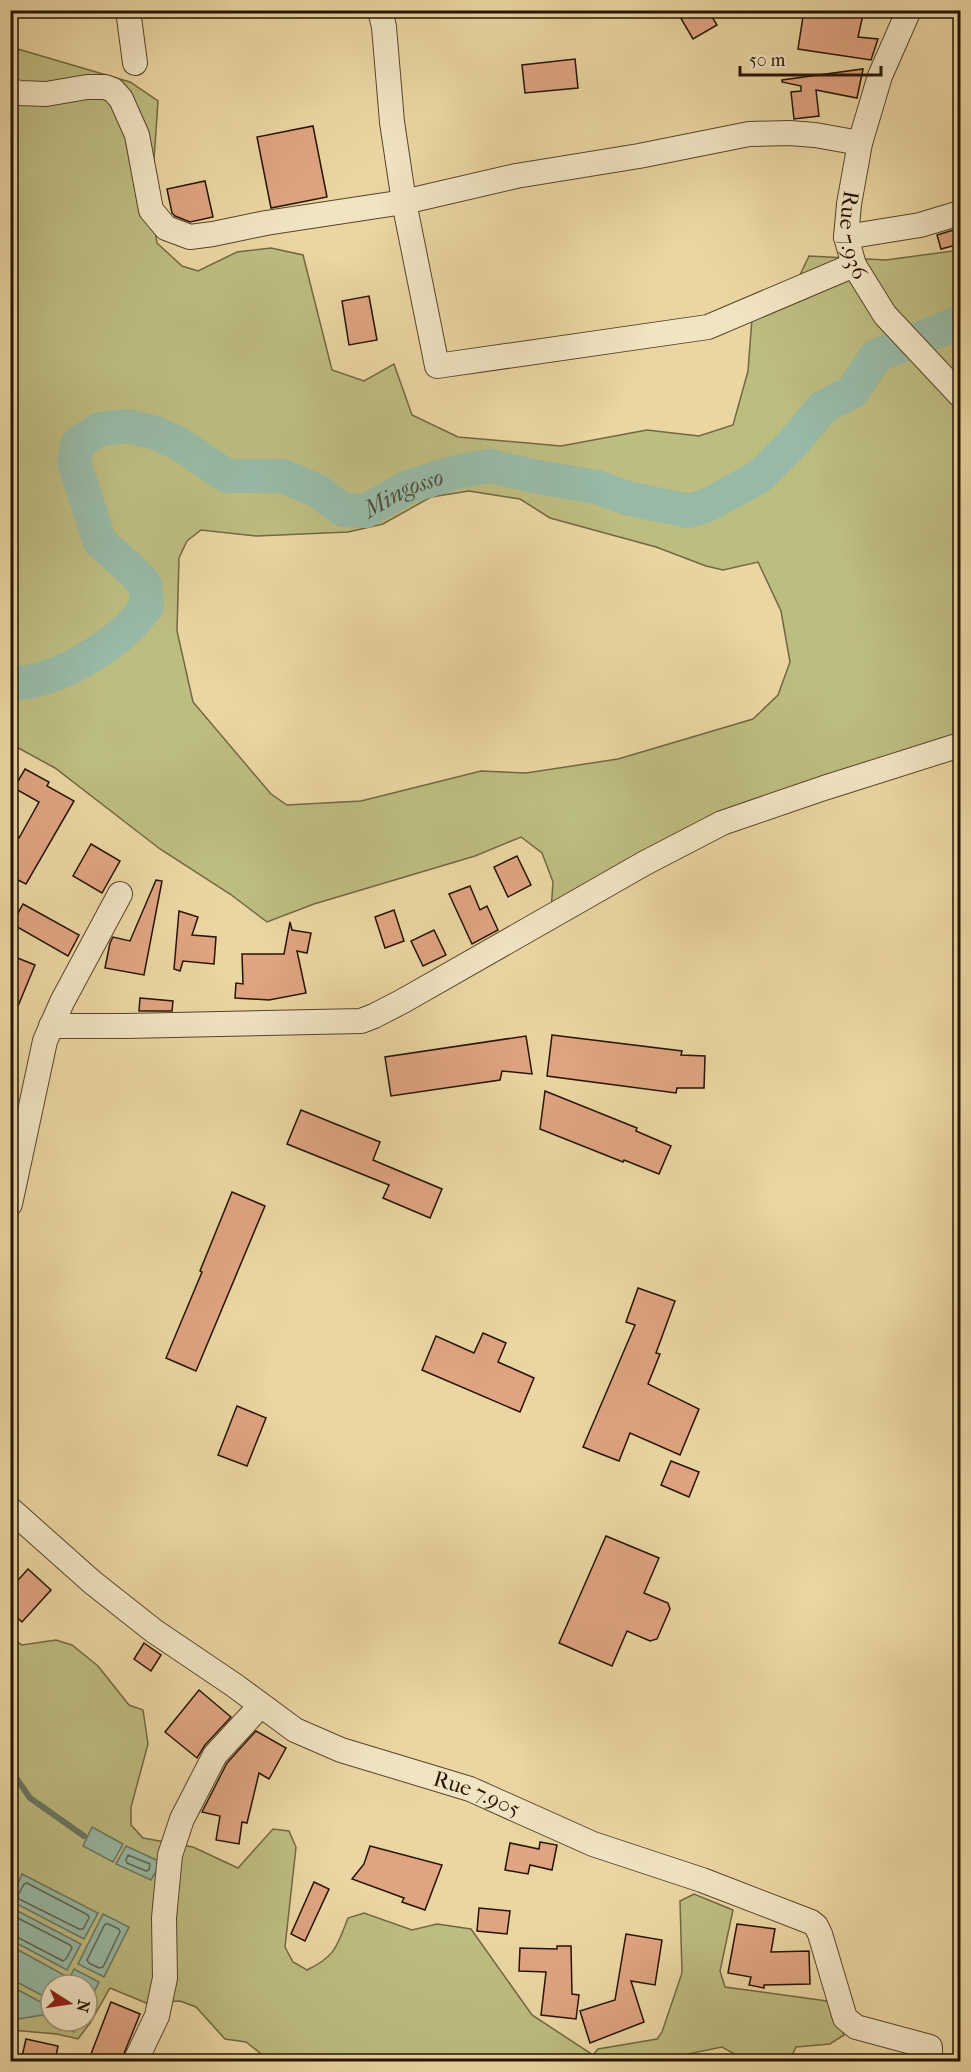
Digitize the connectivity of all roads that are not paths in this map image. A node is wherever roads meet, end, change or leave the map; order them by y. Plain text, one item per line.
1 (128, 10) edge
2 (380, 10) edge
3 (909, 10) edge
4 (135, 63) dead end
5 (10, 90) edge
6 (860, 143) junction
7 (404, 202) junction
8 (960, 213) edge
9 (846, 237) junction
10 (854, 265) junction
11 (960, 395) edge
12 (960, 745) edge
13 (120, 894) dead end
14 (51, 1026) junction
15 (10, 1204) edge
16 (10, 1509) edge
17 (261, 1706) junction
18 (930, 2054) edge
19 (135, 2061) edge

1 - 4 street
2 - 7 street
3 - 6 street, Rue 7.936
5 - 7 street
6 - 7 street
6 - 9 street, Rue 7.936
7 - 10 street
8 - 9 street
9 - 10 street, Rue 7.936
10 - 11 street, Rue 7.936
12 - 14 street
13 - 14 street
14 - 15 street
16 - 17 street, Rue 7.905
17 - 18 street, Rue 7.905
17 - 19 street

